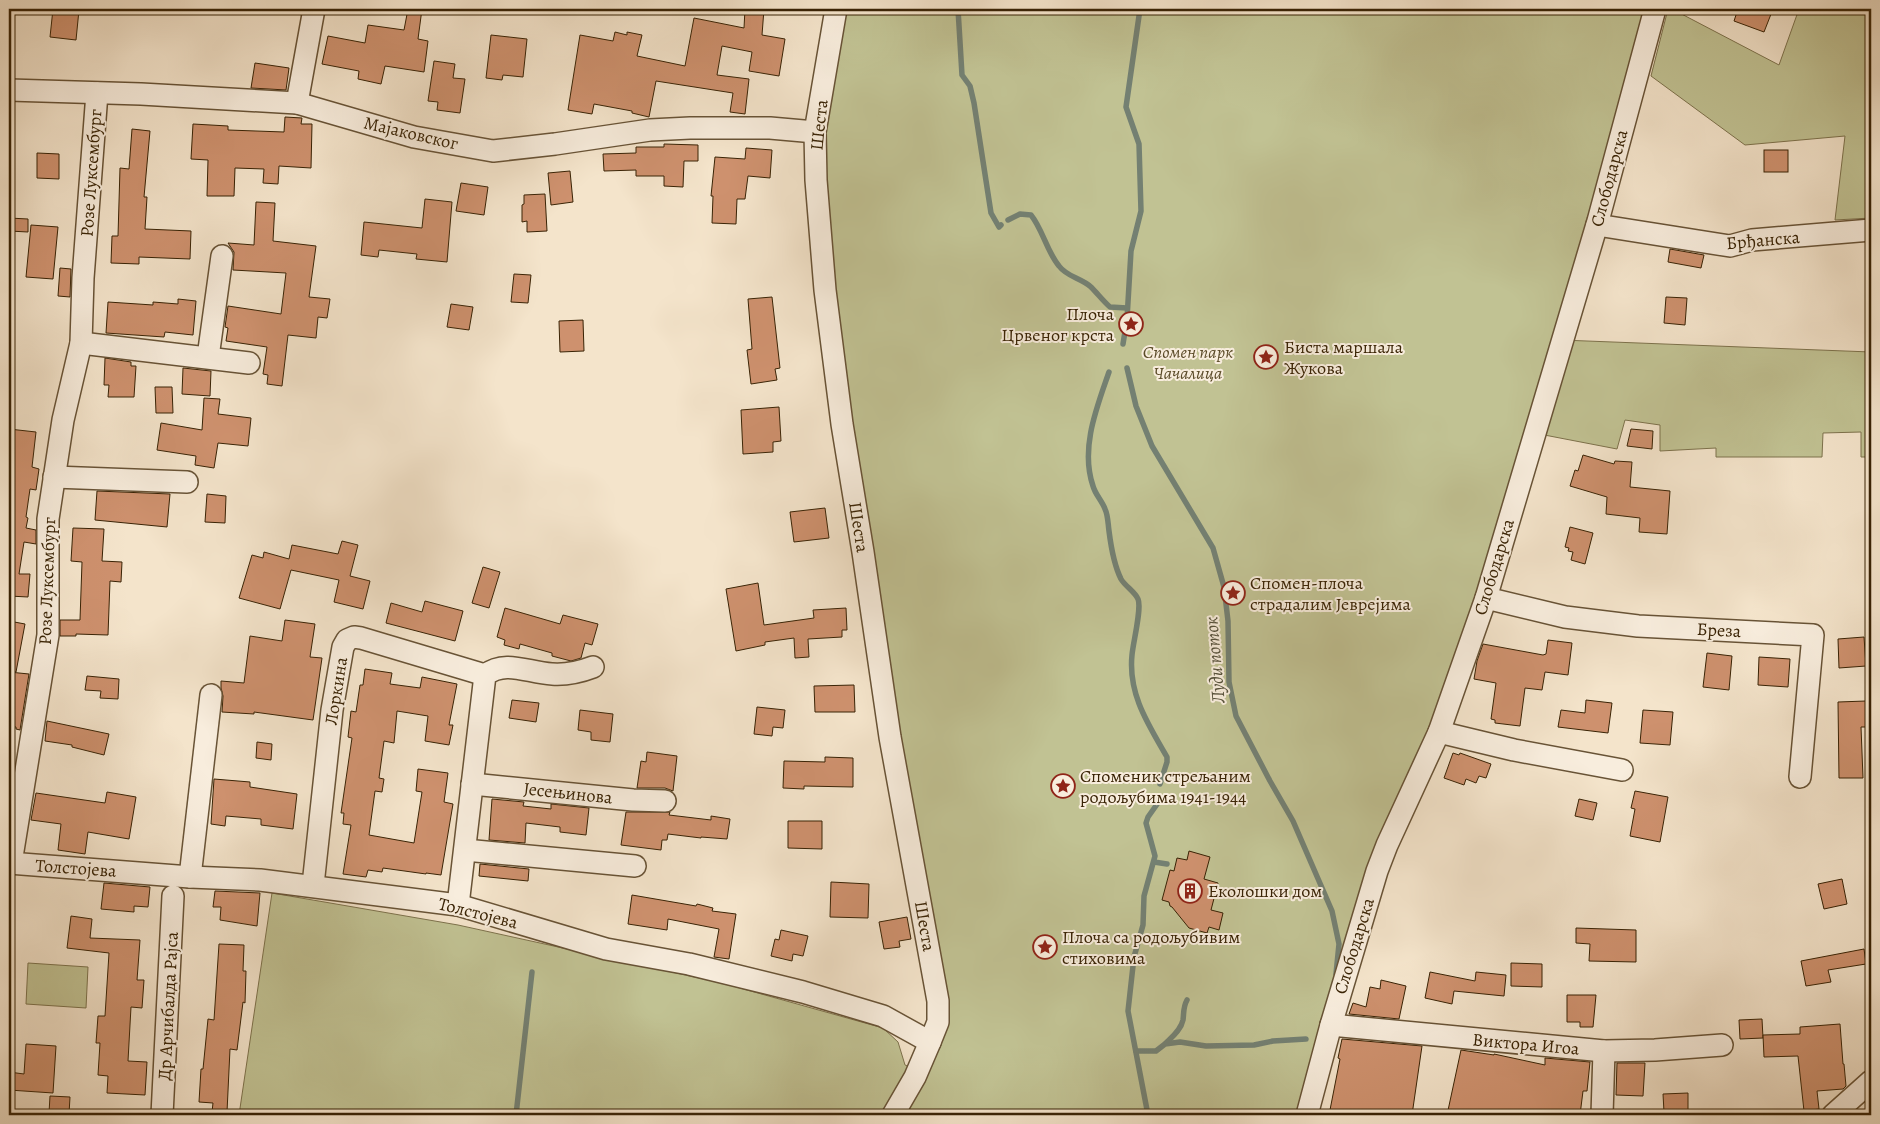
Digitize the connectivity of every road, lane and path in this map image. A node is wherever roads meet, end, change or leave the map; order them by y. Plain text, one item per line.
1 (314, 9) edge
2 (836, 9) edge
3 (1655, 9) edge
4 (9, 90) edge
5 (97, 93) junction
6 (297, 103) junction
7 (815, 132) junction
8 (1597, 225) junction
9 (1871, 230) edge
10 (222, 256) dead end
11 (81, 343) junction
12 (208, 357) junction
13 (249, 363) dead end
14 (54, 477) junction
15 (187, 482) dead end
16 (1486, 598) junction
17 (593, 667) dead end
18 (485, 675) junction
19 (211, 695) dead end
20 (1439, 732) junction
21 (1622, 770) dead end
22 (1800, 777) dead end
23 (472, 784) junction
24 (665, 801) dead end
25 (465, 850) junction
26 (10, 863) edge
27 (635, 866) dead end
28 (190, 877) junction
29 (313, 886) junction
30 (173, 896) dead end
31 (458, 905) junction
32 (1331, 1025) junction
33 (930, 1042) junction
34 (1722, 1045) dead end
35 (1604, 1051) junction
36 (1871, 1081) edge
37 (1840, 1113) edge
38 (162, 1115) edge
39 (893, 1115) edge
40 (1307, 1115) edge
41 (1602, 1115) edge

1 - 6 street
2 - 7 street, Шеста
3 - 8 street, Слободарска
4 - 5 street, Мајаковског
5 - 6 street, Мајаковског
5 - 11 street, Розе Луксембург
6 - 7 street, Мајаковског
7 - 33 street, Шеста
8 - 9 street, Брђанска
8 - 16 street, Слободарска
10 - 12 street
11 - 12 street
11 - 14 street, Розе Луксембург
12 - 13 street
14 - 15 street
14 - 26 street, Розе Луксембург
16 - 20 street, Слободарска
16 - 22 street, Бреза
17 - 18 street
18 - 23 street
18 - 29 street, Лоркина
19 - 28 street
20 - 21 street
20 - 32 street, Слободарска
23 - 24 street, Јесењинова
23 - 25 street
25 - 27 street
25 - 31 street
26 - 28 street, Толстојева
28 - 29 street, Толстојева
29 - 31 street, Толстојева
30 - 38 street, Др Арчибалда Рајса
31 - 33 street, Толстојева
32 - 35 street, Виктора Игоа
32 - 40 street, Слободарска
33 - 39 street, Шеста
34 - 35 street, Виктора Игоа
35 - 41 street
36 - 37 street

